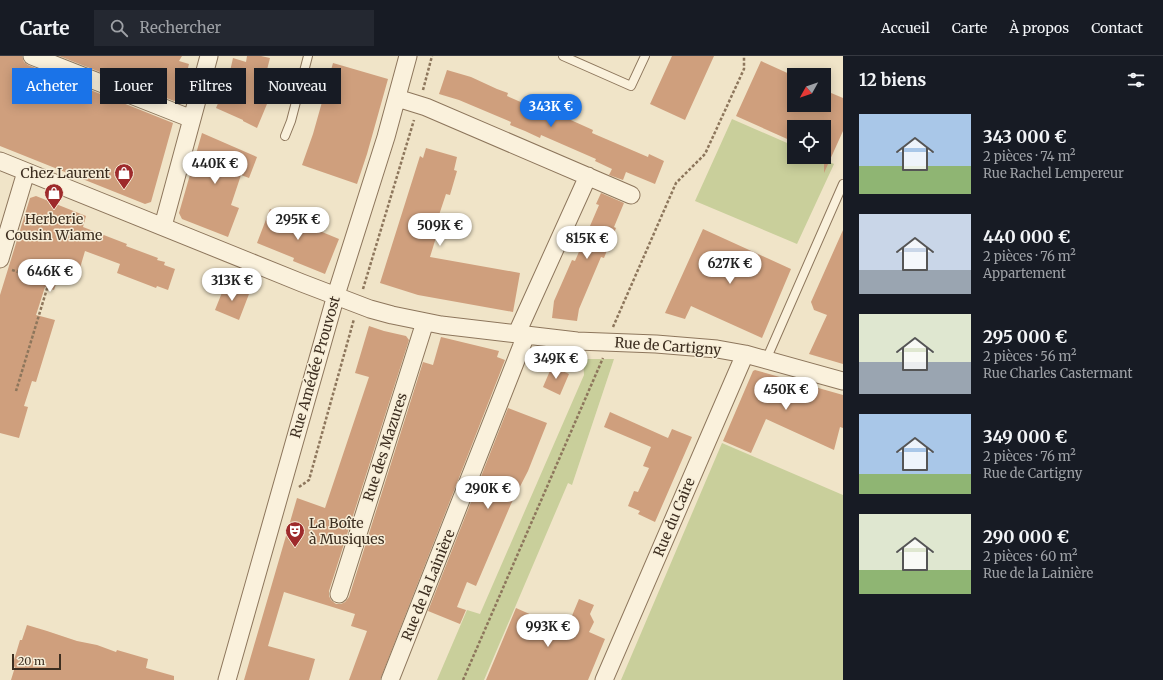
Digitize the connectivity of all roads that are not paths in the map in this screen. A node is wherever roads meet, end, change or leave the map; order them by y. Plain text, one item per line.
1 (32, 56) edge
2 (209, 56) edge
3 (308, 56) edge
4 (408, 56) edge
5 (563, 56) edge
6 (645, 56) edge
7 (397, 98) junction
8 (192, 119) junction
9 (285, 136) dead end
10 (0, 161) edge
11 (26, 172) junction
12 (588, 176) junction
13 (843, 184) edge
14 (631, 195) dead end
15 (163, 226) junction
16 (4, 264) edge
17 (336, 295) junction
18 (425, 322) junction
19 (522, 334) junction
20 (744, 354) junction
21 (766, 360) junction
22 (843, 381) edge
23 (338, 594) dead end
24 (227, 680) edge
25 (390, 680) edge
26 (604, 680) edge

1 - 8 street
2 - 8 street
3 - 9 lane
4 - 7 street, Rue Amédée Prouvost
5 - 6 lane
7 - 12 street
7 - 17 street, Rue Amédée Prouvost
8 - 15 street
10 - 11 street, Rue de Cartigny
11 - 15 street, Rue de Cartigny
11 - 16 street
12 - 14 street
12 - 19 street, Rue de la Lainière
13 - 21 lane
15 - 17 street, Rue de Cartigny
17 - 18 street, Rue de Cartigny
17 - 24 street, Rue Amédée Prouvost
18 - 19 street, Rue de Cartigny
18 - 23 street, Rue des Mazures
19 - 20 street, Rue de Cartigny
19 - 25 street, Rue de la Lainière
20 - 21 street, Rue de Cartigny
20 - 26 street, Rue du Caire
21 - 22 street, Rue de Cartigny

